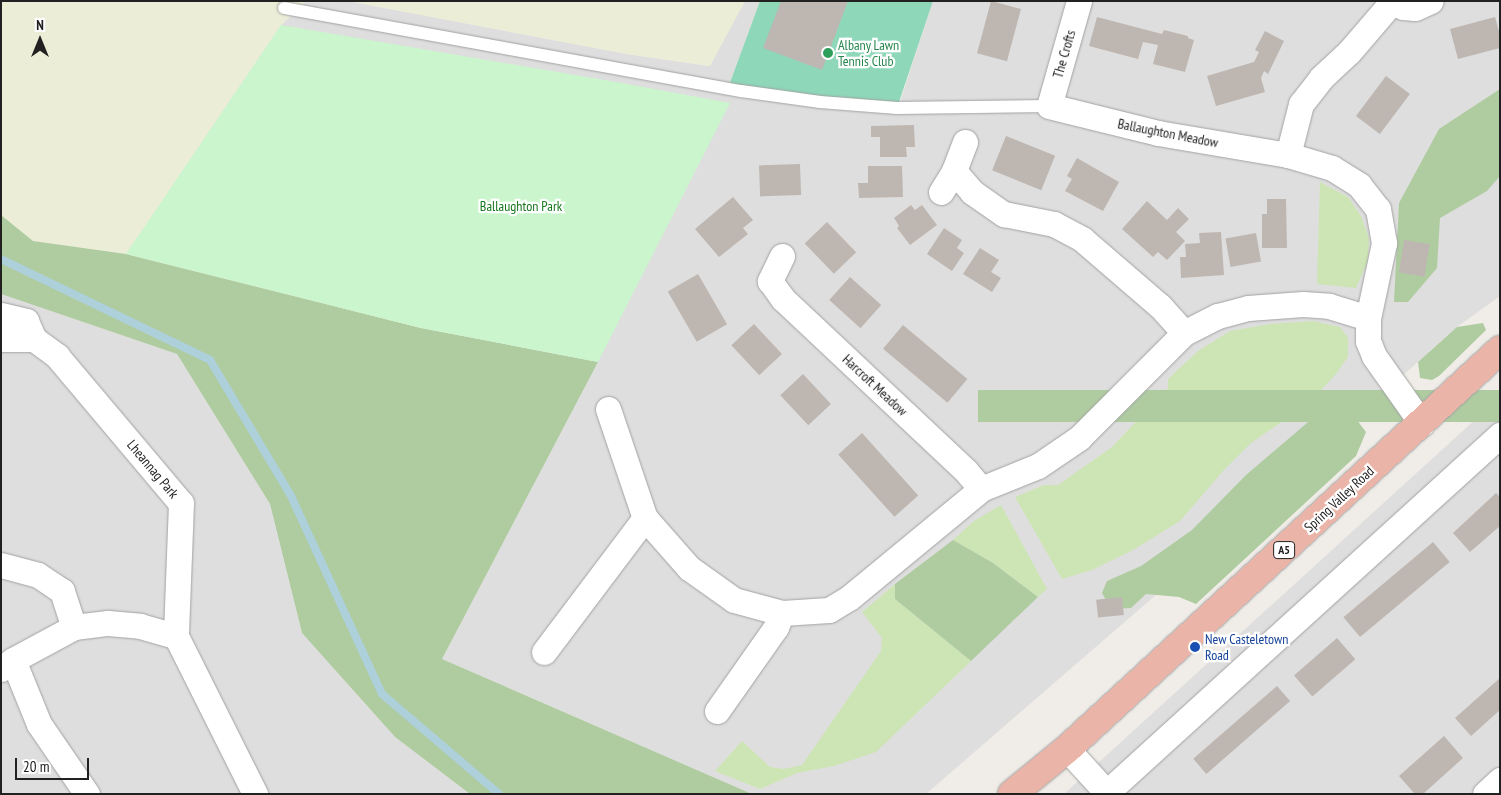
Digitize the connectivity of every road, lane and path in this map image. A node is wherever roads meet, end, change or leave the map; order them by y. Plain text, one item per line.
1 (1079, 1) edge
2 (1432, 1) edge
3 (1391, 2) edge
4 (284, 8) dead end
5 (1048, 106) junction
6 (965, 142) dead end
7 (1288, 155) junction
8 (954, 170) junction
9 (941, 192) dead end
10 (782, 256) dead end
11 (1, 315) edge
12 (1368, 318) junction
13 (1184, 333) junction
14 (1, 339) edge
15 (34, 339) junction
16 (1500, 350) edge
17 (608, 409) dead end
18 (1422, 424) junction
19 (1500, 434) edge
20 (981, 489) junction
21 (645, 518) junction
22 (1, 565) edge
23 (782, 613) junction
24 (74, 627) junction
25 (176, 636) junction
26 (544, 652) dead end
27 (7, 665) edge
28 (717, 711) dead end
29 (1067, 749) junction
30 (1500, 780) edge
31 (1107, 793) edge
32 (87, 794) edge
33 (255, 794) edge
34 (1012, 794) edge
35 (1485, 794) edge

1 - 5 street, The Crofts
2 - 3 street
3 - 7 street
4 - 5 lane
5 - 7 street, Ballaughton Meadow
6 - 8 street
7 - 12 street, Ballaughton Meadow
8 - 9 street
8 - 13 street
10 - 20 street, Harcroft Meadow
11 - 15 street, Lheannag Park
12 - 13 street
12 - 18 street
13 - 20 street
14 - 15 street
15 - 25 street, Lheannag Park
16 - 18 highway, Spring Valley Road / A5
17 - 21 street
18 - 29 highway, Spring Valley Road / A5
19 - 31 street
20 - 23 street
21 - 23 street
21 - 26 street
22 - 24 street
23 - 28 street
24 - 25 street
24 - 27 street
25 - 33 street, Lheannag Park
27 - 32 street
29 - 31 street
29 - 34 highway, A5
30 - 35 street

